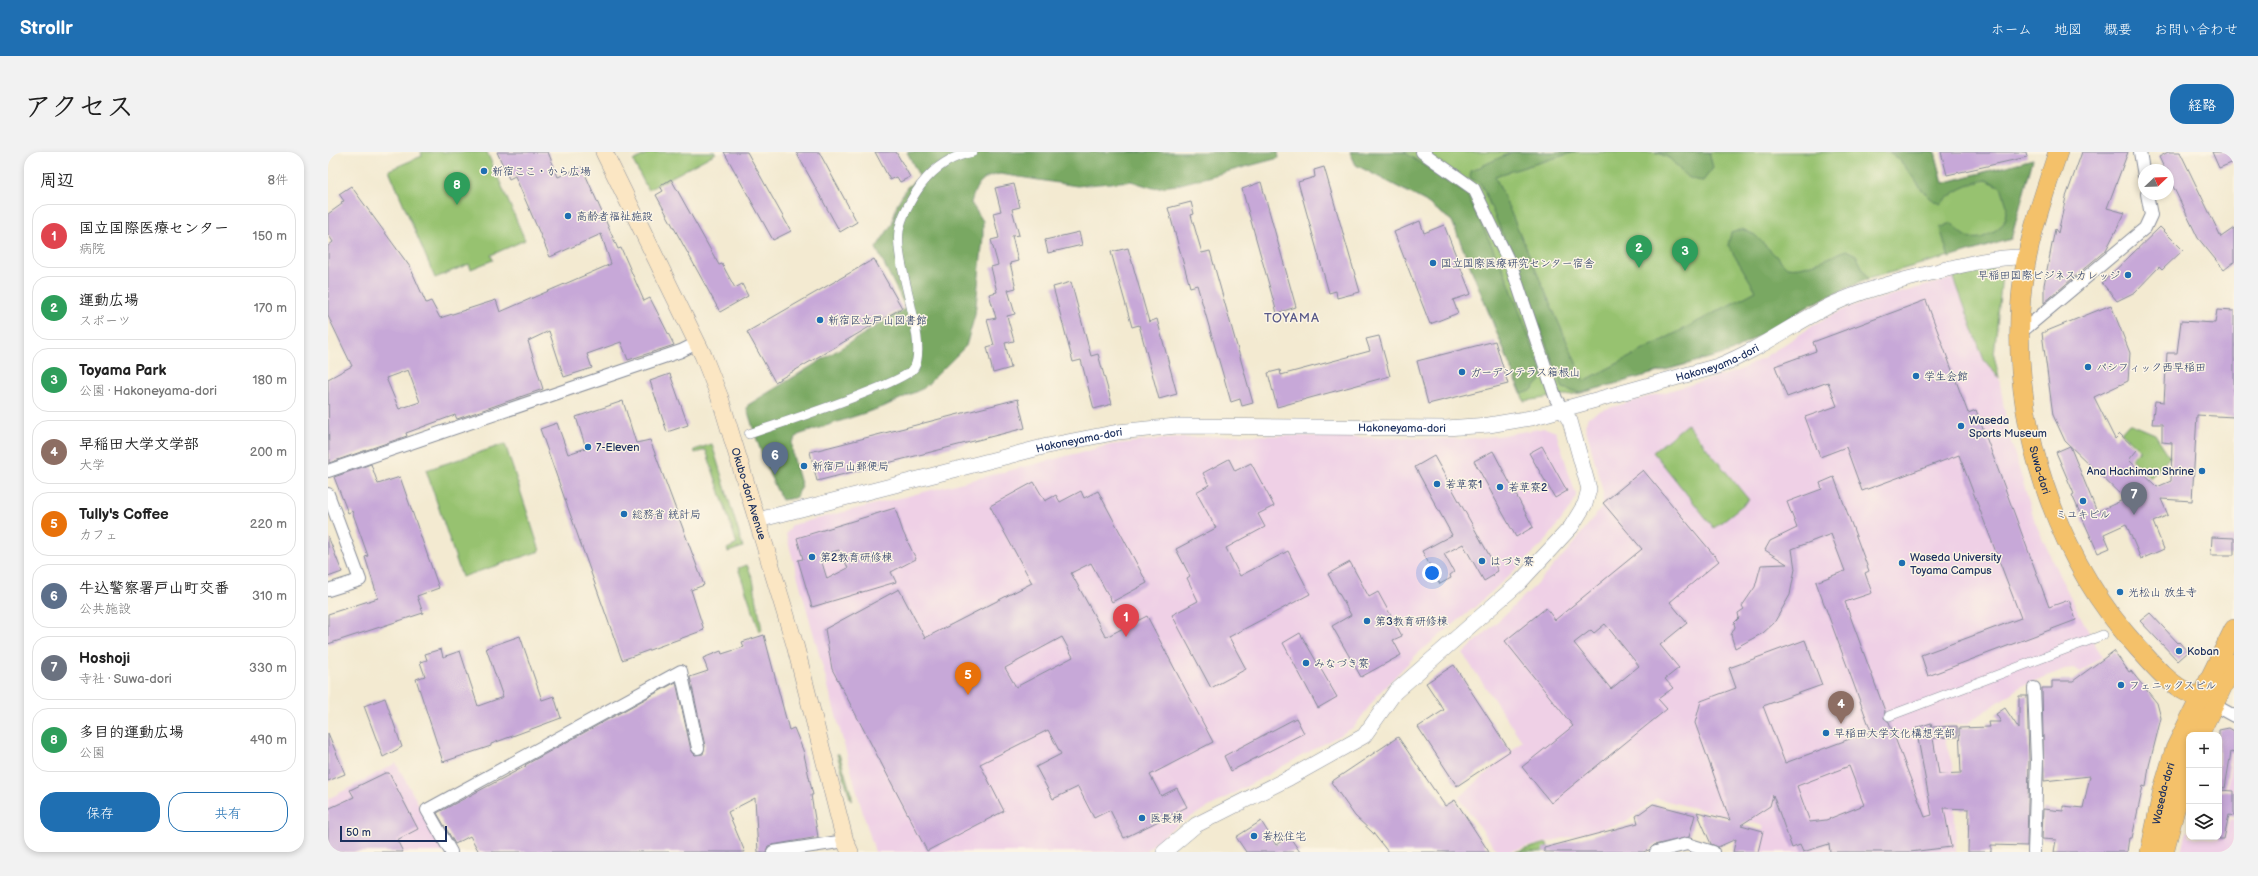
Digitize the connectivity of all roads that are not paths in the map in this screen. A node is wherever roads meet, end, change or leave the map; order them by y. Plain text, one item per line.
1 (604, 152) edge
2 (973, 152) edge
3 (1422, 152) edge
4 (2058, 152) edge
5 (2140, 152) edge
6 (952, 155) edge
7 (2142, 164) edge
8 (2148, 200) edge
9 (2027, 257) junction
10 (2019, 334) junction
11 (697, 343) junction
12 (1563, 410) junction
13 (749, 434) dead end
14 (328, 471) edge
15 (328, 494) edge
16 (758, 520) junction
17 (328, 590) edge
18 (2234, 629) edge
19 (2103, 635) dead end
20 (2234, 663) edge
21 (2034, 688) dead end
22 (2207, 702) junction
23 (1889, 716) dead end
24 (2234, 716) edge
25 (2201, 732) edge
26 (698, 748) dead end
27 (2186, 768) edge
28 (846, 848) edge
29 (451, 852) edge
30 (773, 852) edge
31 (1164, 852) edge
32 (1656, 852) edge
33 (1713, 852) edge
34 (2034, 852) edge
35 (2150, 852) edge
36 (2164, 852) edge

1 - 11 main road, Okubo-dori Avenue
2 - 6 street
3 - 12 street
4 - 9 main road, Suwa-dori
5 - 7 street
6 - 13 street
8 - 10 street
9 - 10 main road, Suwa-dori
9 - 12 street, Hakoneyama-dori
10 - 22 main road, Suwa-dori
11 - 14 street
11 - 16 main road, Okubo-dori Avenue
12 - 16 street, Hakoneyama-dori
12 - 31 street
15 - 17 street
16 - 28 main road, Okubo-dori Avenue
18 - 22 main road, Waseda-dori
19 - 23 street
20 - 22 main road, Waseda-dori
21 - 34 street
22 - 24 street
22 - 25 main road, Waseda-dori
22 - 35 main road, Waseda-dori
26 - 29 street
27 - 36 main road, Waseda-dori
28 - 30 street
32 - 33 street

